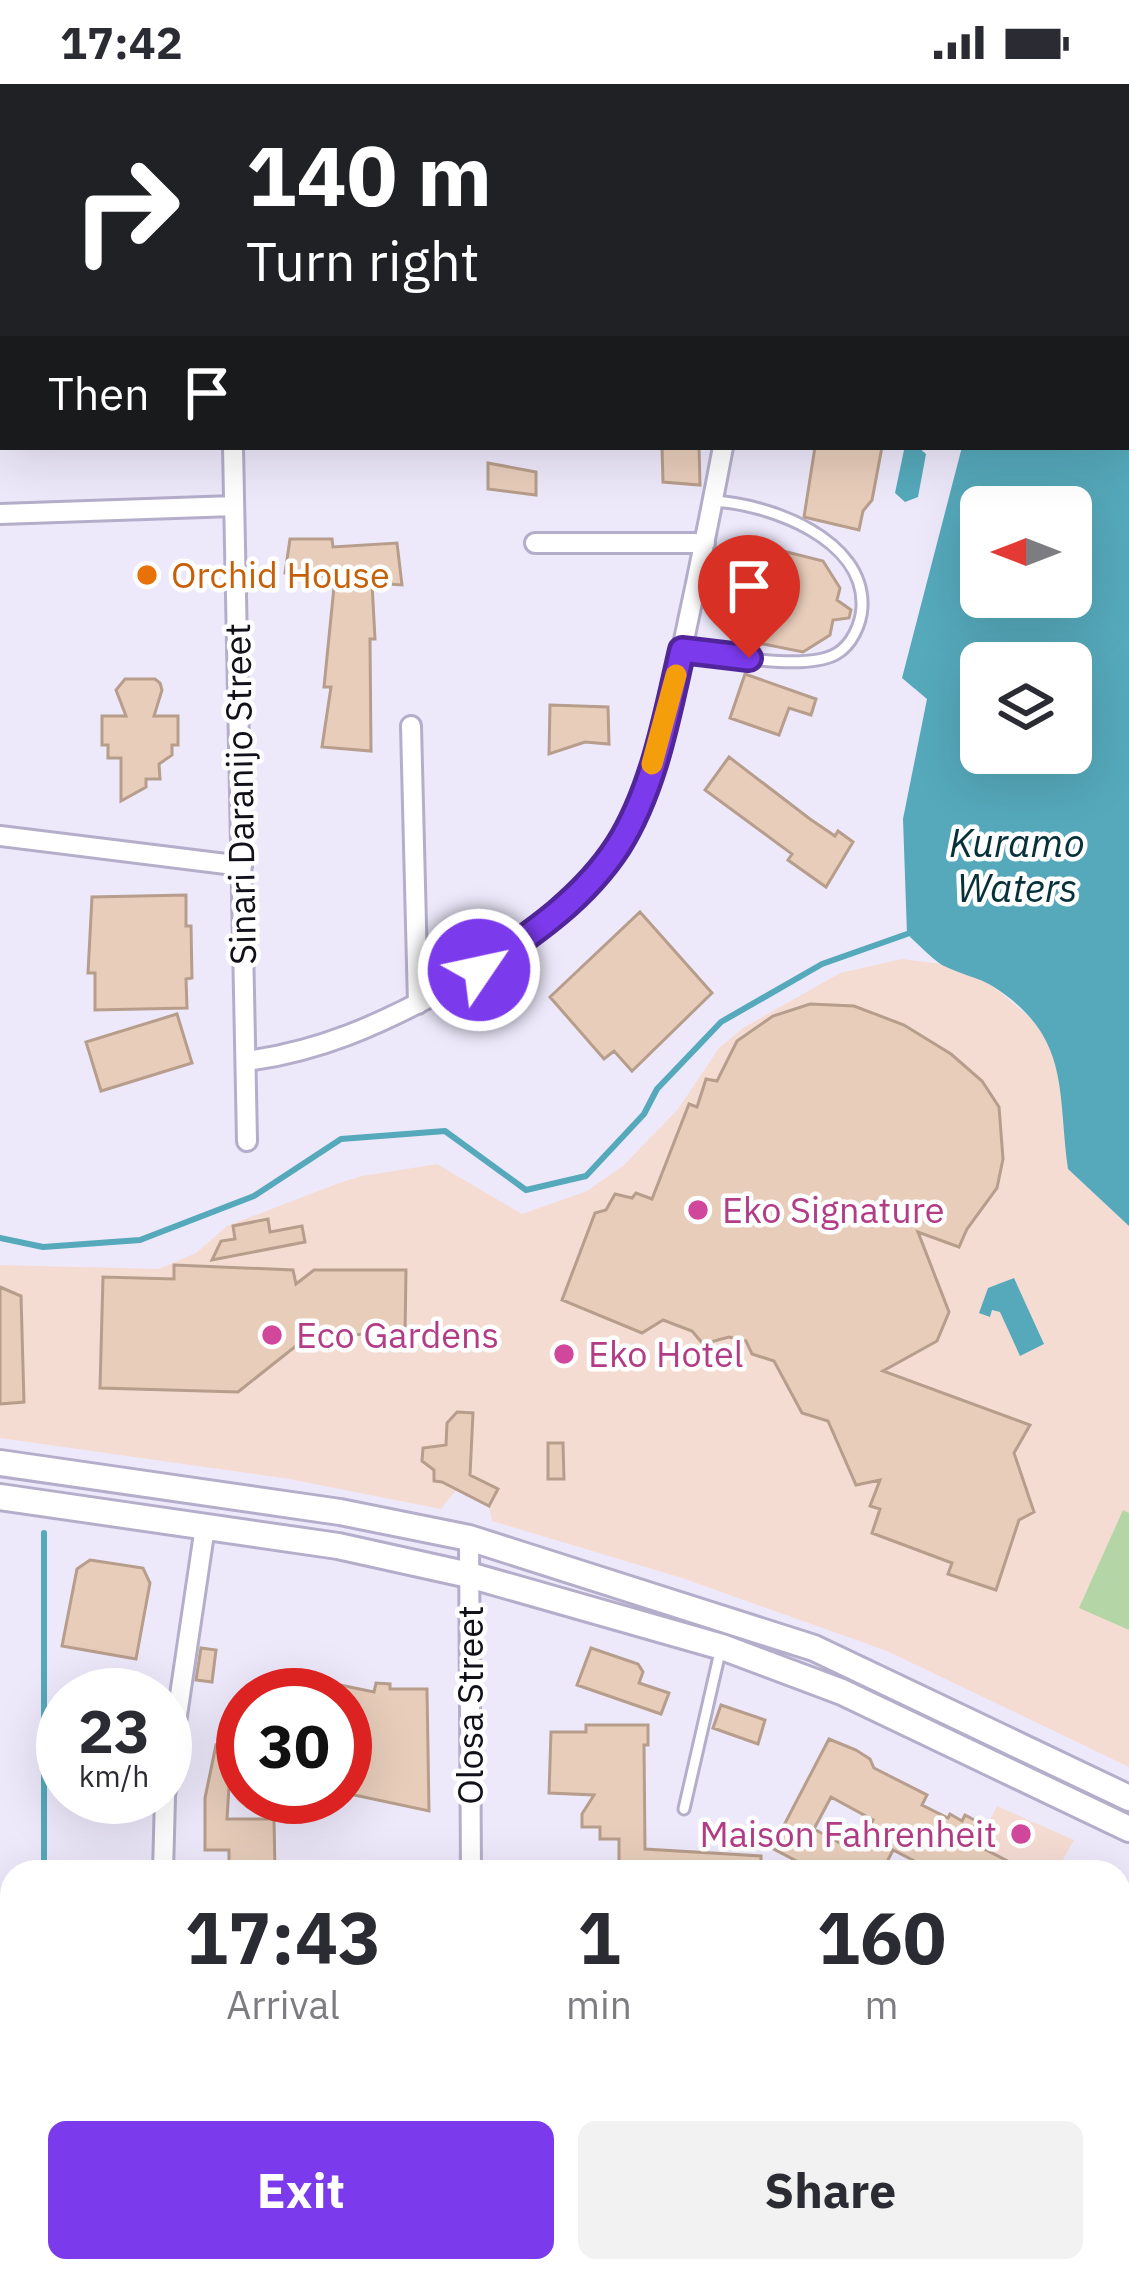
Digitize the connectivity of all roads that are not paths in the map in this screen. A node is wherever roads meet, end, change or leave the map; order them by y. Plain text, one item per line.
1 (233, 450) edge
2 (722, 450) edge
3 (713, 501) junction
4 (234, 506) junction
5 (0, 514) edge
6 (705, 542) junction
7 (535, 544) dead end
8 (682, 650) junction
9 (411, 726) dead end
10 (0, 836) edge
11 (242, 866) junction
12 (418, 1004) junction
13 (246, 1061) junction
14 (247, 1141) dead end
15 (0, 1463) edge
16 (0, 1498) edge
17 (206, 1527) junction
18 (469, 1538) junction
19 (469, 1575) junction
20 (722, 1647) junction
21 (185, 1668) edge
22 (1129, 1798) edge
23 (684, 1809) dead end
24 (164, 1824) edge
25 (1129, 1829) edge
26 (163, 1860) edge
27 (471, 1860) edge

1 - 4 street, Sinari Daranijo Street
2 - 3 street
3 - 6 street
3 - 8 lane
4 - 5 street
4 - 11 street, Sinari Daranijo Street
6 - 7 street
6 - 8 street
8 - 12 street
9 - 12 street
10 - 11 street
11 - 13 street, Sinari Daranijo Street
12 - 13 street
13 - 14 street, Sinari Daranijo Street
15 - 18 main road
16 - 17 main road
17 - 19 main road
17 - 21 street
18 - 19 street, Olosa Street
18 - 22 main road
19 - 20 main road
19 - 27 street, Olosa Street
20 - 23 lane
20 - 25 main road
24 - 26 street

